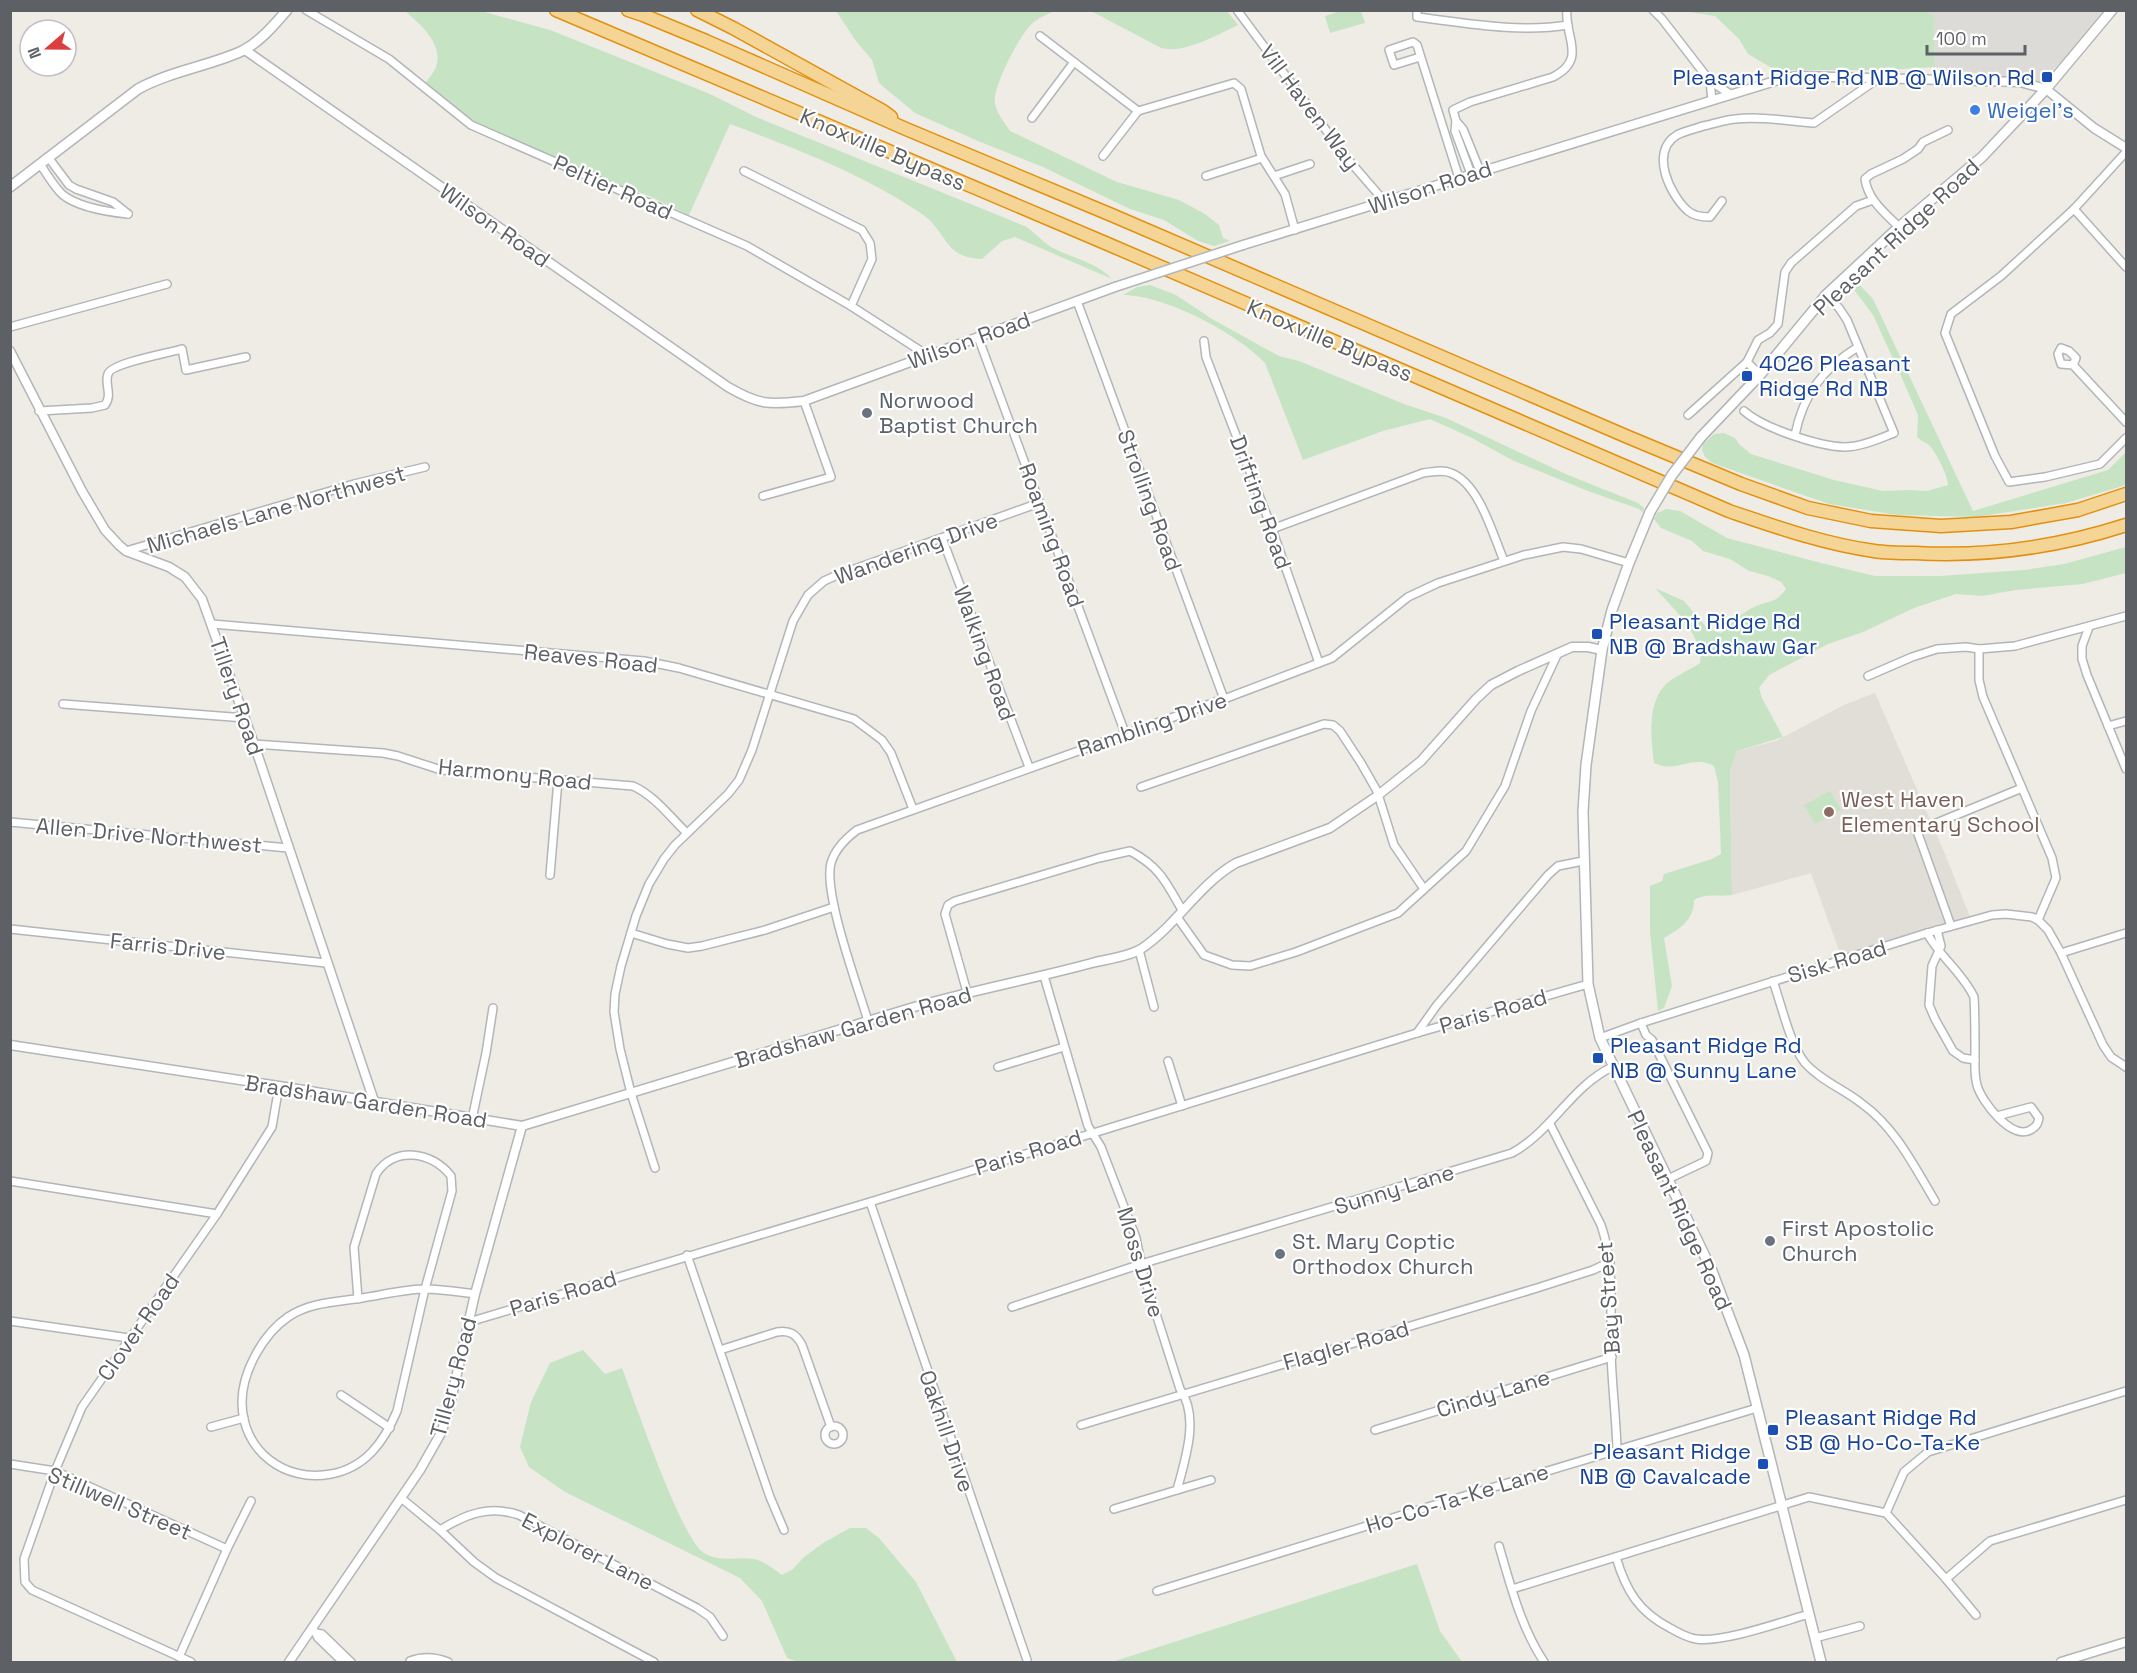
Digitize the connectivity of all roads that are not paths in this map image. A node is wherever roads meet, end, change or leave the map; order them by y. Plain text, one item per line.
1 (287, 10) edge
2 (306, 10) edge
3 (556, 10) edge
4 (628, 10) edge
5 (697, 10) edge
6 (1237, 10) edge
7 (1417, 10) edge
8 (1567, 10) edge
9 (1653, 10) edge
10 (2112, 10) edge
11 (1568, 26) junction
12 (1040, 36) dead end
13 (245, 50) junction
14 (1420, 57) junction
15 (1074, 62) junction
16 (1881, 77) junction
17 (1710, 81) junction
18 (2046, 88) junction
19 (1730, 94) junction
20 (1712, 100) junction
21 (1138, 111) junction
22 (1032, 118) dead end
23 (906, 129) junction
24 (1948, 130) dead end
25 (2127, 150) edge
26 (1103, 156) dead end
27 (48, 157) junction
28 (1262, 158) junction
29 (39, 164) junction
30 (1310, 164) dead end
31 (744, 171) dead end
32 (1475, 172) junction
33 (1206, 176) dead end
34 (1274, 176) junction
35 (1459, 178) junction
36 (10, 187) edge
37 (1873, 200) junction
38 (1722, 201) dead end
39 (1385, 202) junction
40 (2074, 209) junction
41 (1899, 227) junction
42 (1295, 230) junction
43 (2127, 254) edge
44 (2117, 256) junction
45 (2127, 267) edge
46 (167, 284) dead end
47 (1826, 295) junction
48 (1077, 301) junction
49 (851, 306) junction
50 (10, 327) edge
51 (978, 337) junction
52 (1204, 341) dead end
53 (1858, 347) junction
54 (10, 351) edge
55 (927, 355) junction
56 (246, 357) dead end
57 (1747, 362) junction
58 (2073, 365) dead end
59 (1760, 375) junction
60 (804, 401) junction
61 (39, 411) junction
62 (1744, 411) dead end
63 (1688, 415) dead end
64 (2127, 422) edge
65 (1795, 435) junction
66 (2127, 438) edge
67 (425, 467) dead end
68 (2127, 494) edge
69 (763, 495) dead end
70 (1039, 502) junction
71 (2127, 525) edge
72 (1272, 529) junction
73 (942, 538) junction
74 (126, 550) junction
75 (1504, 561) junction
76 (1629, 563) junction
77 (2127, 616) edge
78 (212, 624) junction
79 (2089, 627) junction
80 (1979, 649) junction
81 (1602, 650) junction
82 (1558, 652) junction
83 (1319, 663) junction
84 (1868, 676) dead end
85 (769, 695) junction
86 (1224, 699) junction
87 (63, 704) dead end
88 (245, 718) junction
89 (2127, 721) edge
90 (2108, 726) junction
91 (1125, 733) junction
92 (254, 744) junction
93 (1029, 767) junction
94 (2127, 769) edge
95 (558, 780) junction
96 (1141, 787) dead end
97 (2022, 788) junction
98 (1377, 796) junction
99 (913, 809) junction
100 (10, 822) edge
101 (687, 834) junction
102 (288, 848) junction
103 (1583, 861) junction
104 (550, 875) dead end
105 (1424, 889) junction
106 (834, 907) junction
107 (1180, 914) junction
108 (2038, 920) junction
109 (1951, 926) junction
110 (10, 930) edge
111 (1937, 930) junction
112 (631, 933) junction
113 (1927, 933) junction
114 (2127, 933) edge
115 (1139, 950) junction
116 (1940, 951) junction
117 (2061, 953) junction
118 (326, 963) junction
119 (1044, 976) junction
120 (1773, 981) junction
121 (1588, 984) junction
122 (967, 992) junction
123 (1154, 1007) dead end
124 (493, 1008) dead end
125 (868, 1021) junction
126 (1641, 1023) junction
127 (1418, 1033) junction
128 (1600, 1038) junction
129 (10, 1045) edge
130 (1064, 1047) junction
131 (1976, 1060) junction
132 (1168, 1061) dead end
133 (998, 1067) dead end
134 (1612, 1067) junction
135 (2127, 1067) edge
136 (279, 1086) junction
137 (631, 1093) junction
138 (374, 1101) junction
139 (1182, 1106) junction
140 (1997, 1116) junction
141 (472, 1119) junction
142 (1550, 1124) junction
143 (522, 1126) junction
144 (1094, 1133) junction
145 (655, 1168) dead end
146 (1668, 1179) junction
147 (10, 1181) edge
148 (1935, 1201) dead end
149 (870, 1202) junction
150 (217, 1215) junction
151 (687, 1255) junction
152 (1610, 1262) junction
153 (1141, 1264) junction
154 (424, 1289) junction
155 (475, 1294) junction
156 (358, 1299) junction
157 (1012, 1307) dead end
158 (10, 1321) edge
159 (469, 1322) junction
160 (129, 1338) junction
161 (720, 1350) junction
162 (1612, 1357) junction
163 (2127, 1391) edge
164 (341, 1395) dead end
165 (1185, 1395) junction
166 (1757, 1408) junction
167 (244, 1418) junction
168 (1081, 1425) dead end
169 (211, 1427) dead end
170 (831, 1427) dead end
171 (390, 1428) junction
172 (1375, 1430) dead end
173 (1617, 1449) junction
174 (10, 1464) edge
175 (55, 1472) junction
176 (1211, 1480) dead end
177 (1177, 1490) junction
178 (401, 1498) junction
179 (2127, 1500) edge
180 (251, 1501) dead end
181 (1780, 1505) junction
182 (1114, 1509) dead end
183 (1886, 1513) junction
184 (440, 1530) junction
185 (784, 1530) dead end
186 (1499, 1546) dead end
187 (227, 1549) junction
188 (1616, 1557) junction
189 (1947, 1579) junction
190 (1512, 1589) junction
191 (1157, 1591) dead end
192 (1809, 1614) junction
193 (1976, 1615) dead end
194 (1860, 1626) dead end
195 (314, 1631) junction
196 (723, 1636) dead end
197 (1815, 1638) junction
198 (2127, 1642) edge
199 (179, 1657) junction
200 (1027, 1660) dead end
201 (191, 1662) edge
202 (289, 1662) edge
203 (343, 1662) edge
204 (351, 1662) edge
205 (410, 1662) edge
206 (448, 1662) edge
207 (654, 1662) edge
208 (1544, 1662) edge
209 (1821, 1662) edge
210 (2061, 1662) edge

1 - 13 main road
2 - 49 street, Peltier Road
3 - 71 highway, Knoxville Bypass
4 - 23 highway, Knoxville Bypass
5 - 23 highway
6 - 39 street, Vill Haven Way
7 - 11 street
8 - 11 street
9 - 17 street
10 - 18 main road, Pleasant Ridge Road
11 - 32 street
12 - 15 street
13 - 27 main road
13 - 60 street, Wilson Road
14 - 14 street
14 - 35 street
15 - 21 street
15 - 22 street
16 - 18 street, Wilson Road
16 - 19 street, Wilson Road
16 - 38 street
17 - 19 street
17 - 20 street
18 - 25 street
18 - 41 main road, Pleasant Ridge Road
19 - 20 street, Wilson Road
20 - 32 street, Wilson Road
21 - 26 street
21 - 28 street
23 - 68 highway, Knoxville Bypass
24 - 37 street
25 - 40 street
27 - 29 main road
27 - 29 street
28 - 33 street
28 - 34 street
29 - 36 main road
30 - 34 street
31 - 49 street
32 - 35 street, Wilson Road
34 - 42 street
35 - 39 street, Wilson Road
37 - 41 street
37 - 57 street
39 - 42 street, Wilson Road
40 - 44 street
40 - 66 street
41 - 47 main road, Pleasant Ridge Road
42 - 48 street, Wilson Road, bridge
43 - 44 street
44 - 45 street
46 - 50 street
47 - 53 street
47 - 59 main road, Pleasant Ridge Road
48 - 51 street, Wilson Road
48 - 86 street, Strolling Road
49 - 55 street, Peltier Road
51 - 55 street, Wilson Road
51 - 70 street, Roaming Road
52 - 72 street, Drifting Road
53 - 65 street
53 - 65 street
54 - 61 street, Tillery Road
55 - 60 street, Wilson Road
56 - 61 street
57 - 59 street
57 - 63 street
58 - 64 street
59 - 76 main road, Pleasant Ridge Road, bridge
60 - 69 street
61 - 74 street, Tillery Road
62 - 65 street
67 - 74 street, Michaels Lane Northwest
70 - 73 street, Wandering Drive
70 - 91 street, Roaming Road
72 - 75 street
72 - 83 street, Drifting Road
73 - 85 street, Wandering Drive
73 - 93 street, Walking Road
74 - 78 street, Tillery Road
75 - 76 street, Rambling Drive
75 - 83 street, Rambling Drive
76 - 81 main road, Pleasant Ridge Road
77 - 79 street
78 - 85 street, Reaves Road
78 - 88 street, Tillery Road
79 - 80 street
79 - 90 street
80 - 84 street
80 - 97 street
81 - 82 street, Bradshaw Garden Road
81 - 103 main road, Pleasant Ridge Road
82 - 98 street, Bradshaw Garden Road
82 - 105 street
83 - 86 street, Rambling Drive
85 - 99 street, Reaves Road
85 - 101 street, Wandering Drive
86 - 91 street, Rambling Drive
87 - 88 street
88 - 92 street, Tillery Road
89 - 90 street
90 - 94 street
91 - 93 street, Rambling Drive
92 - 95 street, Harmony Road
92 - 102 street, Tillery Road
93 - 99 street, Rambling Drive
95 - 101 street, Harmony Road
95 - 104 street
96 - 98 street
97 - 108 street
97 - 109 street
98 - 105 street
98 - 107 street, Bradshaw Garden Road
99 - 106 street, Rambling Drive
100 - 102 street, Allen Drive Northwest
101 - 112 street, Wandering Drive
102 - 118 street, Tillery Road
103 - 121 main road, Pleasant Ridge Road
103 - 127 street
105 - 107 street
106 - 112 street
106 - 125 street, Rambling Drive
107 - 115 street, Bradshaw Garden Road
107 - 122 street
108 - 109 street, Sisk Road
108 - 117 street
109 - 111 street, Sisk Road
110 - 118 street, Farris Drive
111 - 113 street, Sisk Road
111 - 116 street
112 - 137 street, Wandering Drive
113 - 116 street
113 - 120 street, Sisk Road
114 - 117 street
115 - 119 street, Bradshaw Garden Road
115 - 123 street
116 - 131 street
116 - 131 street
117 - 135 street
118 - 138 street, Tillery Road
119 - 122 street, Bradshaw Garden Road
119 - 130 street, Moss Drive
120 - 126 street, Sisk Road
120 - 148 street
121 - 127 street, Paris Road
121 - 128 main road, Pleasant Ridge Road
122 - 125 street, Bradshaw Garden Road
124 - 141 street
125 - 137 street, Bradshaw Garden Road
126 - 128 street, Sisk Road
126 - 146 street
127 - 139 street, Paris Road
128 - 134 main road, Pleasant Ridge Road
129 - 136 street, Bradshaw Garden Road
130 - 133 street
130 - 144 street, Moss Drive
131 - 140 street
132 - 139 street
134 - 142 street, Sunny Lane
134 - 146 main road, Pleasant Ridge Road
136 - 138 street, Bradshaw Garden Road
136 - 150 street, Clover Road
137 - 143 street, Bradshaw Garden Road
137 - 145 street, Wandering Drive
138 - 141 street, Bradshaw Garden Road
139 - 144 street, Paris Road
140 - 140 street
141 - 143 street, Bradshaw Garden Road
142 - 152 street, Bay Street
142 - 153 street, Sunny Lane
143 - 155 street, Tillery Road
144 - 149 street, Paris Road
144 - 153 street, Moss Drive
146 - 166 main road, Pleasant Ridge Road
147 - 150 street
149 - 151 street, Paris Road
149 - 200 street, Oakhill Drive
150 - 160 street, Clover Road
151 - 159 street, Paris Road
151 - 161 street
152 - 162 street, Bay Street
152 - 165 street, Flagler Road
153 - 157 street, Sunny Lane
153 - 165 street, Moss Drive
154 - 155 street
154 - 156 street
154 - 156 street
154 - 171 street
155 - 159 street, Tillery Road
156 - 167 street
158 - 160 street
159 - 178 street, Tillery Road
160 - 175 street, Clover Road
161 - 170 street
161 - 185 street
162 - 172 street, Cindy Lane
162 - 173 street, Bay Street
163 - 183 street
164 - 171 street
165 - 168 street, Flagler Road
165 - 177 street, Moss Drive
166 - 173 street, Ho-Co-Ta-Ke Lane
166 - 181 main road, Pleasant Ridge Road
167 - 169 street
167 - 171 street
173 - 191 street, Ho-Co-Ta-Ke Lane
174 - 175 street, Stillwell Street
175 - 187 street, Stillwell Street
175 - 199 street, Clover Road
176 - 177 street
177 - 182 street
178 - 184 street
178 - 195 street, Tillery Road
179 - 189 street
180 - 187 street
181 - 183 street
181 - 188 street
181 - 192 main road, Pleasant Ridge Road
183 - 189 street
184 - 196 street, Explorer Lane
184 - 207 street
186 - 190 street
187 - 199 street
188 - 190 street
188 - 192 street
189 - 193 street
190 - 208 street
192 - 197 main road, Pleasant Ridge Road
194 - 197 street
195 - 202 street, Tillery Road
195 - 203 street
195 - 204 street
197 - 209 main road, Pleasant Ridge Road
198 - 210 street
199 - 201 street
205 - 206 street

